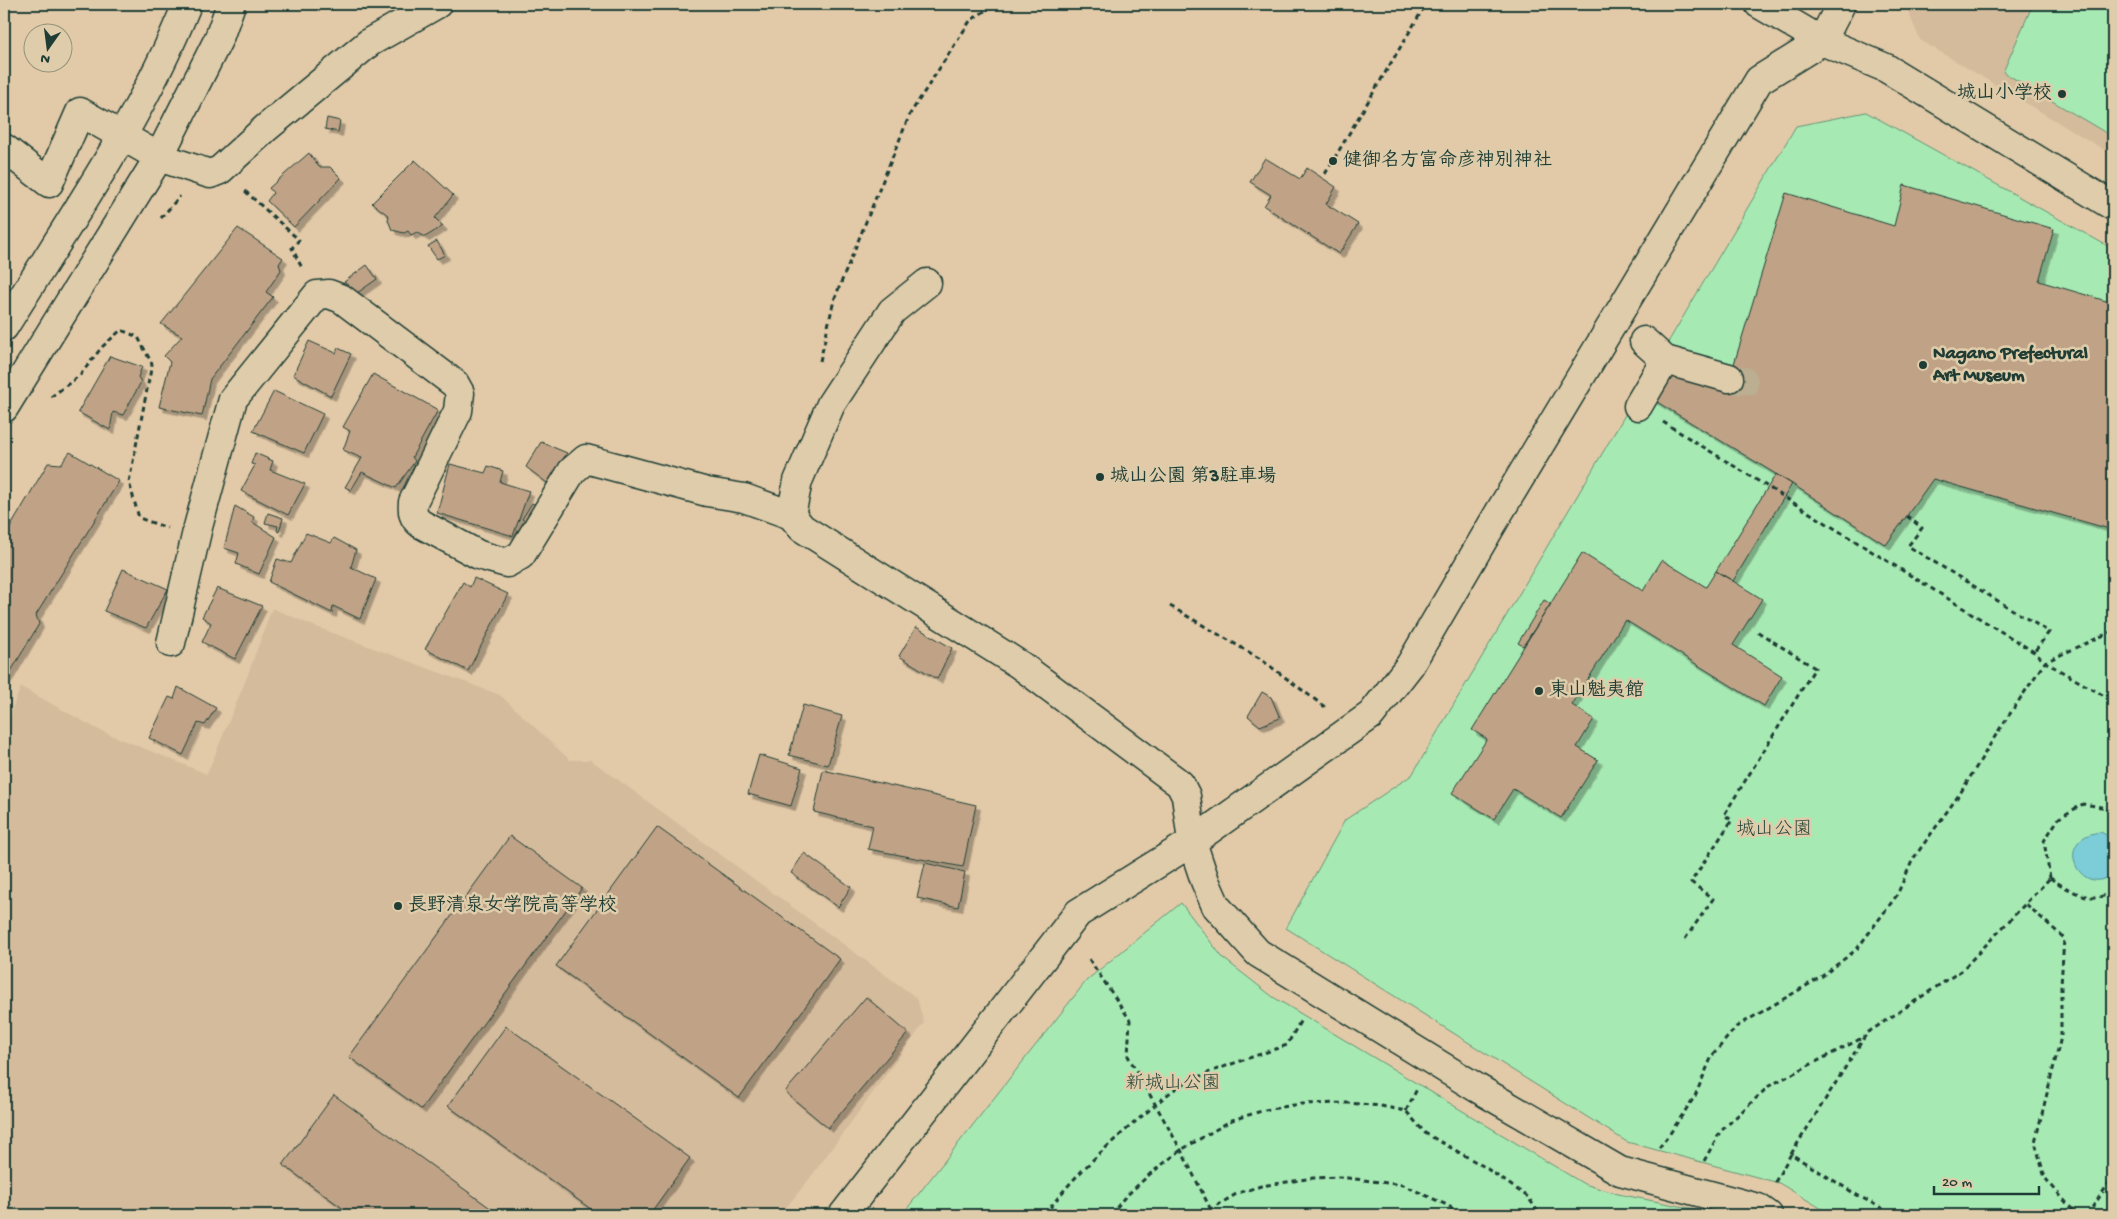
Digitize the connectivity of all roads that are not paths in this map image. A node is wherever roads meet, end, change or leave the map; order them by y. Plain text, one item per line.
1 (188, 4) edge
2 (231, 4) edge
3 (437, 4) edge
4 (1759, 4) edge
5 (1841, 4) edge
6 (1822, 41) junction
7 (122, 135) junction
8 (4, 148) edge
9 (159, 157) junction
10 (2113, 206) edge
11 (927, 283) dead end
12 (4, 327) edge
13 (1644, 342) dead end
14 (1665, 360) junction
15 (1729, 378) tunnel mouth
16 (1638, 406) road end
17 (4, 408) edge
18 (791, 515) junction
19 (171, 643) dead end
20 (1192, 842) junction
21 (1759, 1213) edge
22 (843, 1215) edge

1 - 7 street
2 - 9 street
3 - 9 street
4 - 6 street
5 - 6 street
6 - 10 street
6 - 20 street
7 - 8 street
7 - 9 street
7 - 12 street
9 - 17 street
11 - 18 street
13 - 14 street
14 - 15 street
14 - 16 street
18 - 19 street
18 - 20 street
20 - 21 street
20 - 22 street

